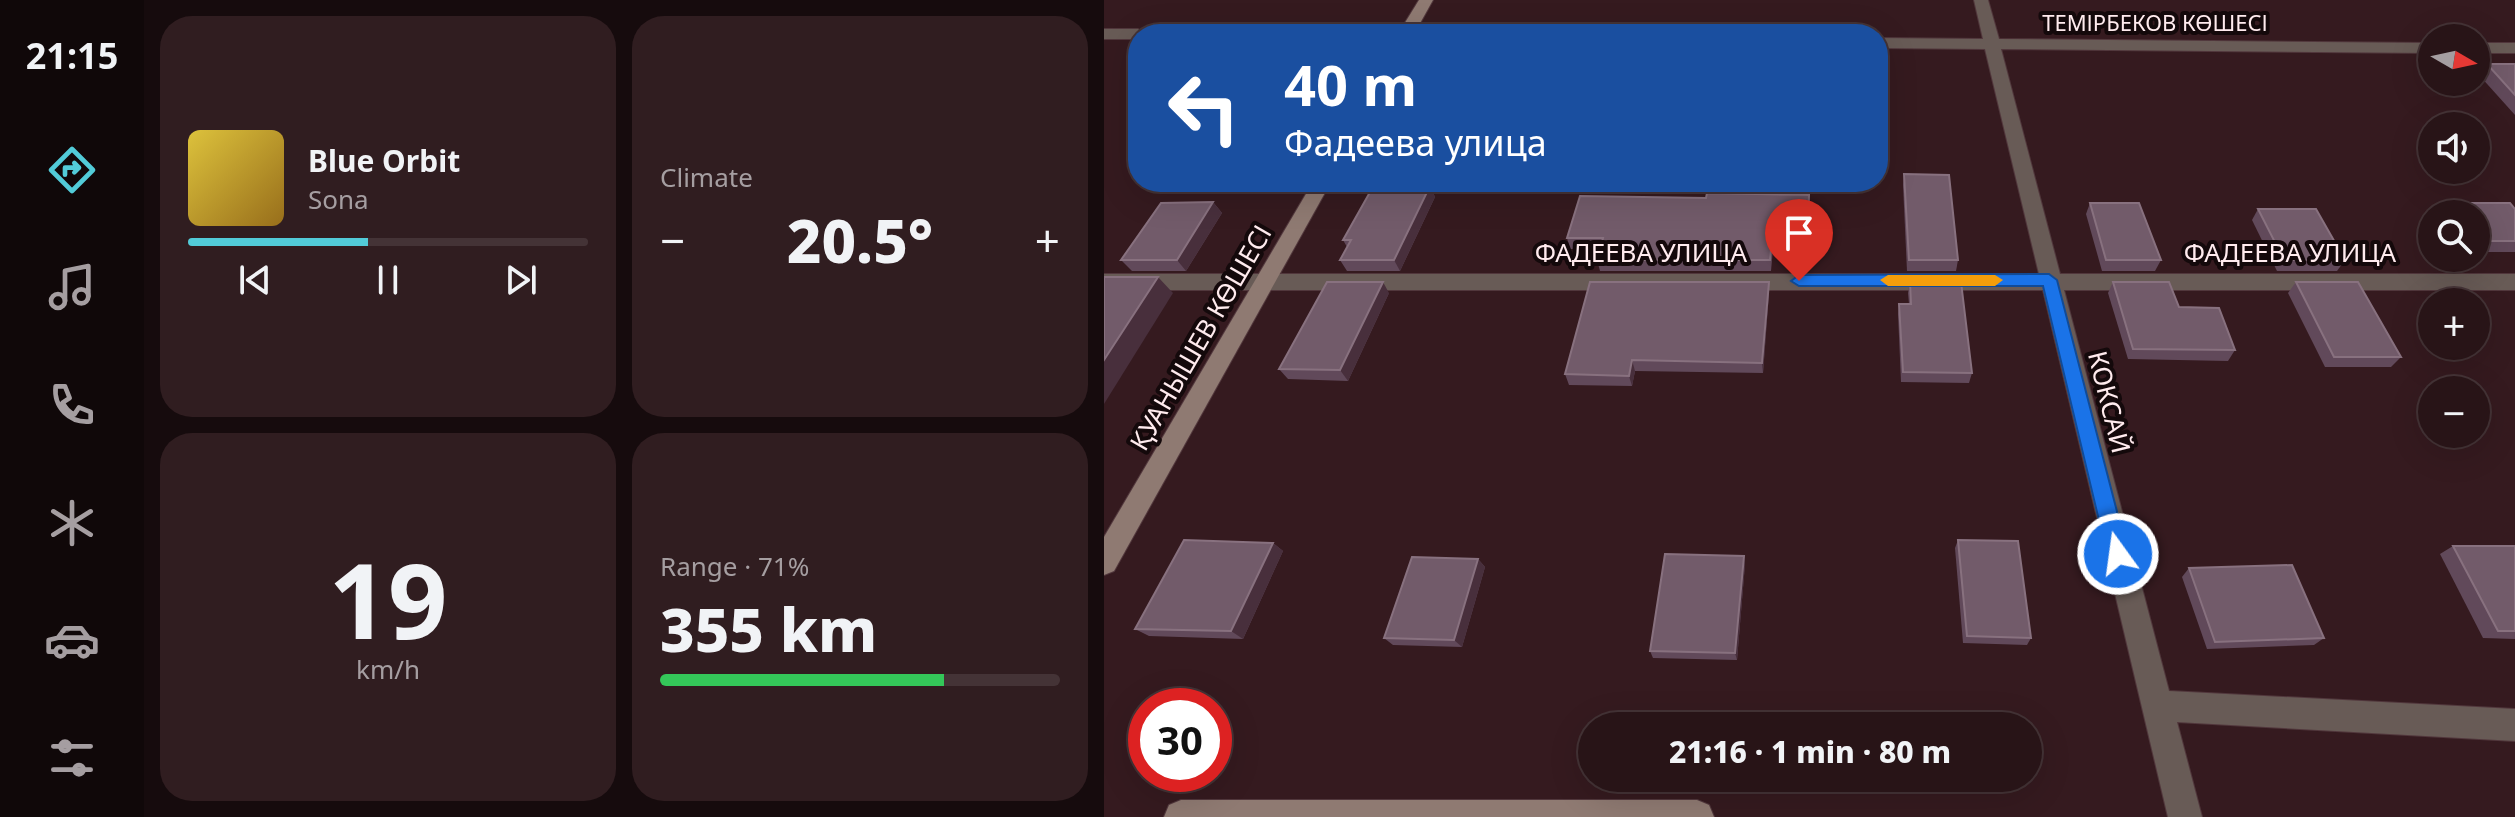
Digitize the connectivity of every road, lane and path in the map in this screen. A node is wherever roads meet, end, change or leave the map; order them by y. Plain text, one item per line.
1 (1426, 0) edge
2 (1981, 0) edge
3 (1412, 24) edge
4 (1104, 34) edge
5 (1128, 34) edge
6 (1888, 43) edge
7 (1991, 44) junction
8 (2418, 48) edge
9 (2490, 48) edge
10 (2515, 48) edge
11 (1316, 192) edge
12 (2049, 280) junction
13 (1267, 281) junction
14 (1104, 282) edge
15 (2515, 282) edge
16 (1104, 562) edge
17 (2156, 706) junction
18 (2515, 725) edge
19 (1181, 817) edge
20 (1697, 817) edge
21 (2185, 817) edge

1 - 3 street
2 - 7 street, КОКСАЙ
4 - 5 street
6 - 7 street, ТЕМІРБЕКОВ КӨШЕСІ
7 - 8 street, ТЕМІРБЕКОВ КӨШЕСІ
7 - 12 street, КОКСАЙ
9 - 10 street
11 - 13 street, ҚУАНЫШЕВ КӨШЕСІ
12 - 13 street, ФАДЕЕВА УЛИЦА
12 - 15 street, ФАДЕЕВА УЛИЦА
12 - 17 street, КОКСАЙ
13 - 14 street, ФАДЕЕВА УЛИЦА
13 - 16 street, ҚУАНЫШЕВ КӨШЕСІ
17 - 18 street
17 - 21 street, КОКСАЙ
19 - 20 street

